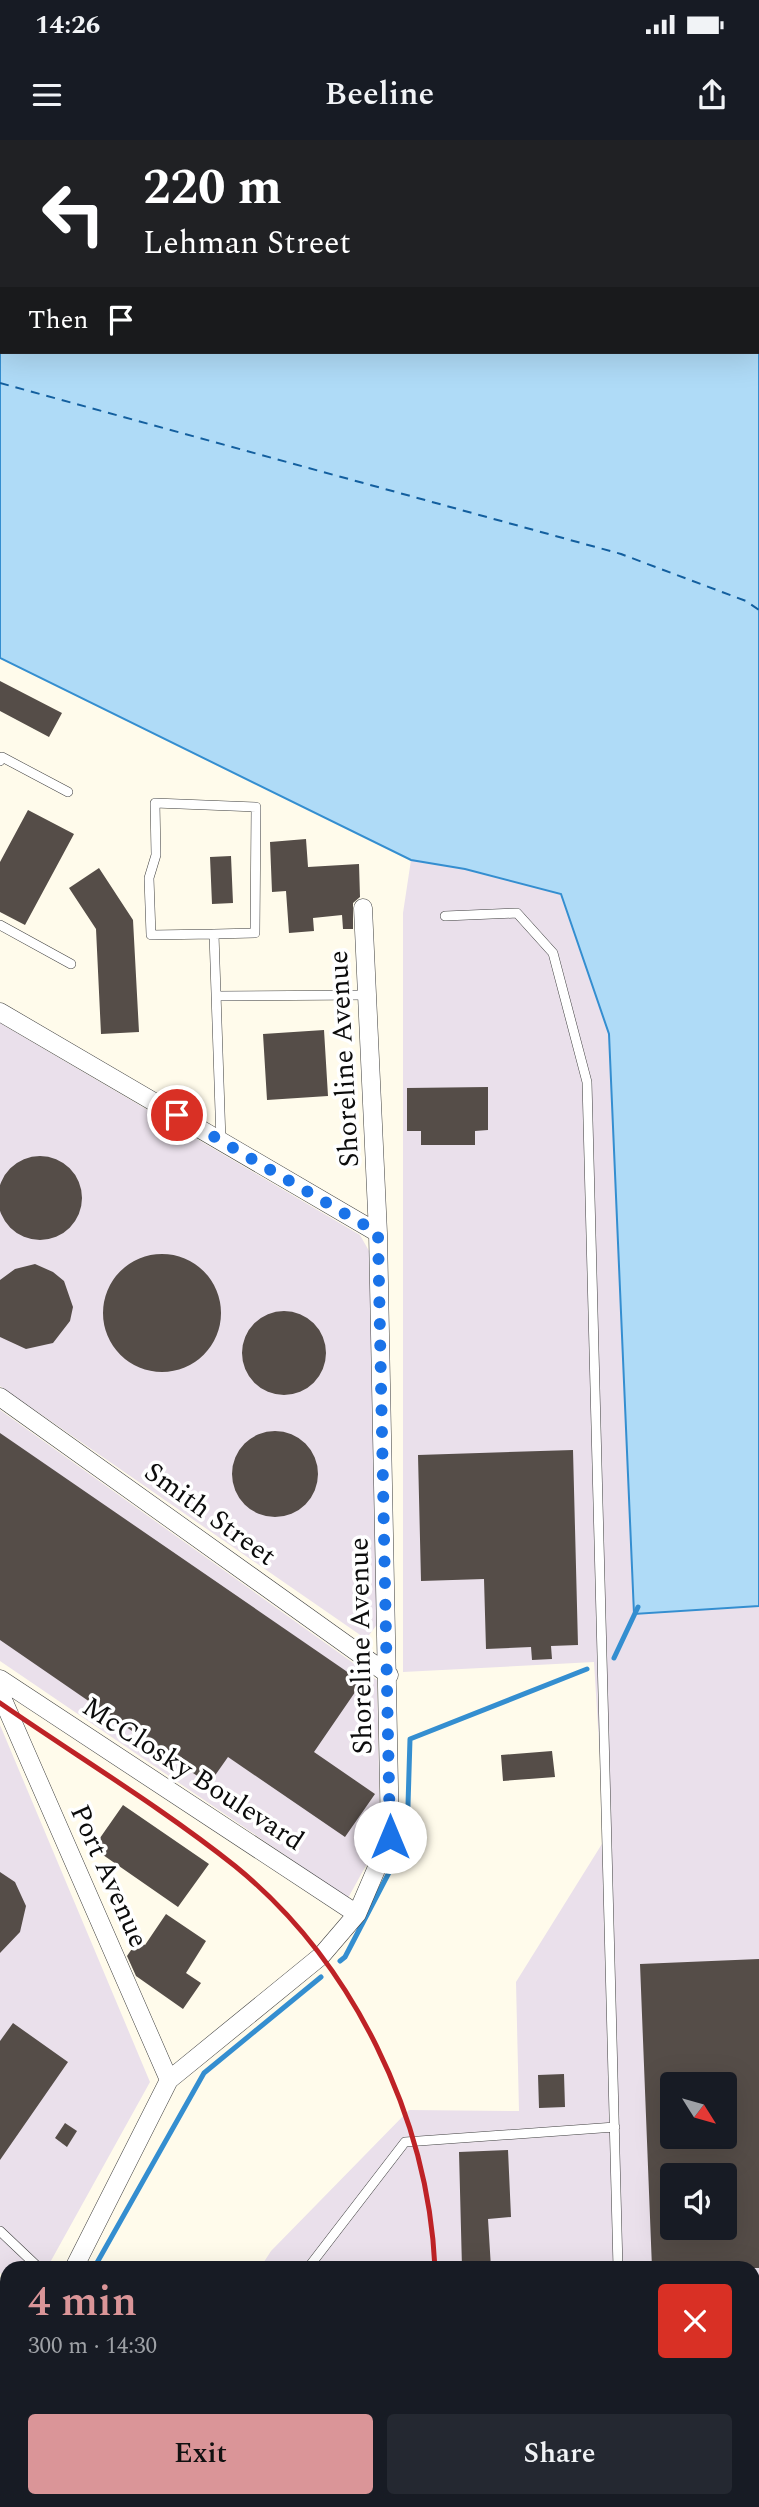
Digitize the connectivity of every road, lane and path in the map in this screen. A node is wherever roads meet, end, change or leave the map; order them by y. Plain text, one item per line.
1 (0, 761) edge
2 (68, 792) dead end
3 (363, 908) dead end
4 (445, 916) dead end
5 (0, 925) edge
6 (214, 934) junction
7 (71, 964) dead end
8 (367, 995) junction
9 (216, 996) junction
10 (0, 1012) edge
11 (221, 1141) junction
12 (378, 1233) junction
13 (0, 1397) edge
14 (389, 1675) junction
15 (0, 1679) edge
16 (0, 1693) edge
17 (356, 1914) junction
18 (169, 2080) junction
19 (615, 2127) junction
20 (0, 2231) edge
21 (32, 2261) edge
22 (78, 2261) edge
23 (313, 2261) edge
24 (618, 2261) edge

1 - 2 lane
3 - 8 street, Shoreline Avenue
4 - 19 lane
5 - 7 lane
6 - 6 lane
6 - 9 lane
8 - 9 lane
8 - 12 street, Shoreline Avenue
9 - 11 lane
10 - 11 street
11 - 12 street
12 - 14 street, Shoreline Avenue
13 - 14 street, Smith Street
14 - 17 street, Shoreline Avenue
15 - 17 street, McClosky Boulevard
16 - 18 street, Port Avenue
17 - 18 street, Shoreline Avenue
18 - 22 street, Shoreline Avenue
19 - 23 lane
19 - 24 lane
20 - 21 lane

